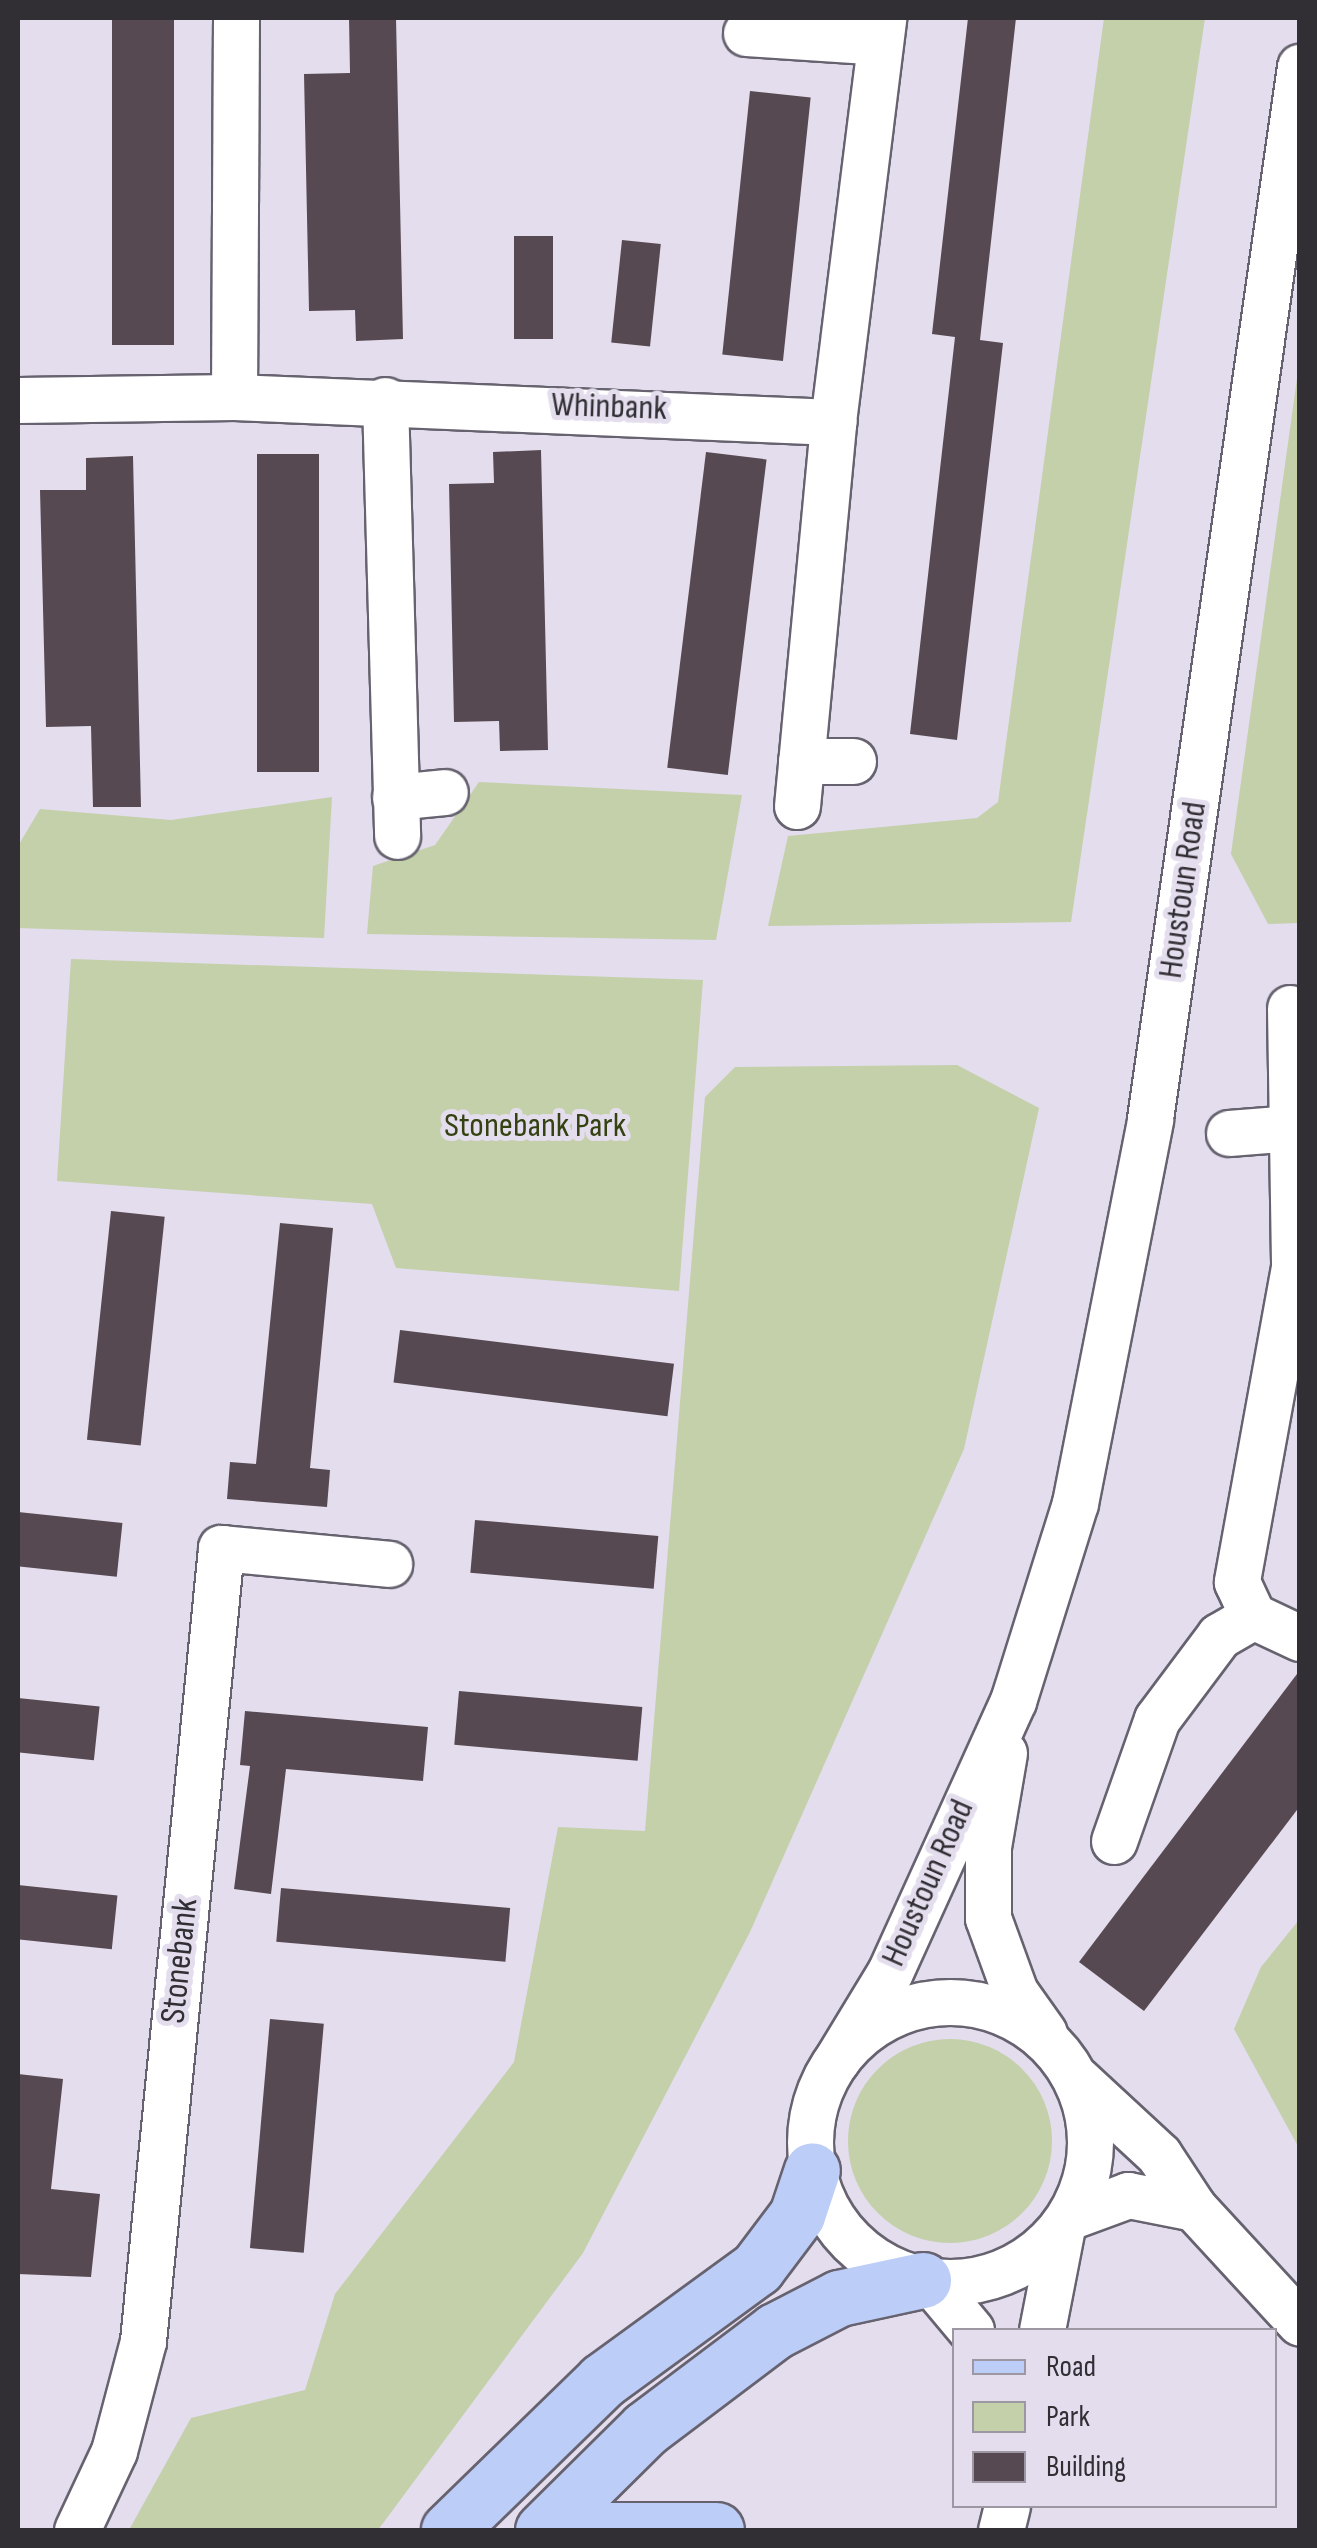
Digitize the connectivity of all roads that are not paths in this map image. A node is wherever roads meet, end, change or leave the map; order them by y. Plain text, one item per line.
1 (236, 18) edge
2 (881, 30) edge
3 (746, 33) dead end
4 (1300, 67) edge
5 (234, 398) junction
6 (18, 400) edge
7 (385, 400) junction
8 (833, 422) junction
9 (801, 760) junction
10 (853, 761) dead end
11 (444, 792) dead end
12 (797, 806) dead end
13 (1290, 1008) dead end
14 (1292, 1128) junction
15 (1229, 1133) dead end
16 (389, 1564) dead end
17 (1253, 1616) junction
18 (1300, 1638) edge
19 (1013, 1702) junction
20 (1114, 1841) dead end
21 (836, 2060) junction
22 (1064, 2061) junction
23 (812, 2170) junction
24 (1194, 2208) junction
25 (1065, 2222) junction
26 (926, 2280) junction
27 (1300, 2322) edge
28 (969, 2328) edge
29 (1042, 2328) edge
30 (77, 2530) edge
31 (450, 2530) edge
32 (544, 2530) edge
33 (610, 2530) edge
34 (716, 2530) edge

1 - 5 street
2 - 3 street
2 - 8 street
4 - 19 street, Houstoun Road
5 - 6 street, Whinbank
5 - 7 street, Whinbank
7 - 8 street, Whinbank
7 - 11 street
8 - 9 street
9 - 10 street
9 - 12 street
13 - 14 street
14 - 15 street
14 - 17 street
16 - 30 street, Stonebank
17 - 18 street
17 - 20 street
19 - 21 street, Houstoun Road
19 - 22 street, Houstoun Road
21 - 22 street
21 - 23 street
22 - 24 street
22 - 25 street
23 - 26 street
23 - 31 main road
24 - 25 street
24 - 27 street
25 - 26 street
25 - 29 street
26 - 28 street
26 - 32 main road
33 - 34 main road

